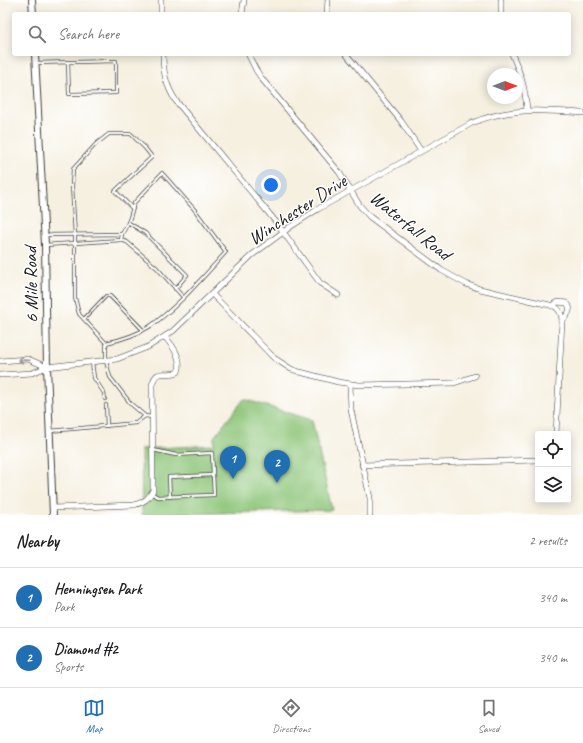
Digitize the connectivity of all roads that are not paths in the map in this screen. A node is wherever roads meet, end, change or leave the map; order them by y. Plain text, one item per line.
1 (32, 0) edge
2 (161, 0) edge
3 (244, 0) edge
4 (328, 0) edge
5 (501, 0) edge
6 (33, 12) edge
7 (161, 12) edge
8 (242, 12) edge
9 (327, 12) edge
10 (501, 12) edge
11 (35, 56) edge
12 (162, 56) edge
13 (249, 56) edge
14 (348, 56) edge
15 (513, 56) edge
16 (35, 63) junction
17 (68, 63) junction
18 (527, 110) junction
19 (583, 113) edge
20 (421, 151) junction
21 (351, 191) junction
22 (133, 209) junction
23 (129, 223) junction
24 (283, 232) junction
25 (122, 234) junction
26 (75, 235) junction
27 (44, 236) junction
28 (121, 240) junction
29 (75, 243) junction
30 (45, 245) junction
31 (175, 289) junction
32 (212, 294) junction
33 (338, 295) dead end
34 (182, 297) junction
35 (552, 306) junction
36 (84, 319) junction
37 (562, 321) junction
38 (142, 330) junction
39 (165, 337) junction
40 (106, 343) junction
41 (0, 360) edge
42 (106, 360) junction
43 (92, 362) junction
44 (47, 367) junction
45 (0, 375) edge
46 (475, 376) dead end
47 (350, 384) junction
48 (105, 399) dead end
49 (106, 405) dead end
50 (145, 416) junction
51 (152, 417) junction
52 (107, 426) junction
53 (50, 431) junction
54 (556, 431) edge
55 (152, 450) junction
56 (535, 460) edge
57 (362, 465) junction
58 (213, 475) junction
59 (151, 493) junction
60 (170, 496) junction
61 (53, 508) junction
62 (53, 515) edge
63 (370, 515) edge

1 - 6 street
2 - 7 street
3 - 8 street
4 - 9 street
5 - 10 street
11 - 16 street, 6 Mile Road
12 - 24 street
13 - 21 street, Waterfall Road
14 - 20 street
15 - 18 street
16 - 17 lane
16 - 27 street, 6 Mile Road
17 - 17 lane
18 - 19 street, Winchester Drive
18 - 20 street, Winchester Drive
20 - 21 street, Winchester Drive
21 - 24 street, Winchester Drive
21 - 35 street, Waterfall Road
22 - 23 lane
22 - 26 lane
22 - 34 lane
23 - 25 lane
23 - 31 lane
24 - 32 street, Winchester Drive
24 - 33 street
25 - 26 lane
25 - 28 lane
26 - 27 lane
26 - 29 lane
27 - 30 street, 6 Mile Road
28 - 29 lane
28 - 31 lane
29 - 30 lane
29 - 36 lane
30 - 44 street, 6 Mile Road
31 - 34 lane
32 - 39 street, Winchester Drive
32 - 47 street
34 - 38 lane
35 - 37 street
35 - 37 street, Waterfall Road
36 - 38 lane
36 - 40 lane
37 - 54 street, Waterfall Road
38 - 40 lane
39 - 42 street, Winchester Drive
39 - 51 street
40 - 42 lane
44 -> 41 street, Winchester Drive
42 - 43 street, Winchester Drive
42 - 50 lane
43 - 44 street, Winchester Drive
43 - 48 lane
44 - 45 street, Winchester Drive
44 - 53 street, 6 Mile Road
46 - 47 street
47 - 57 street
49 - 52 lane
50 - 51 lane
50 - 52 lane
51 - 55 street
52 - 53 lane
53 - 61 street, 6 Mile Road
55 - 58 lane
55 - 59 street
56 - 57 street
57 - 63 street
58 - 60 lane
58 - 60 lane
59 - 60 lane
59 - 61 street
61 - 62 street, 6 Mile Road

